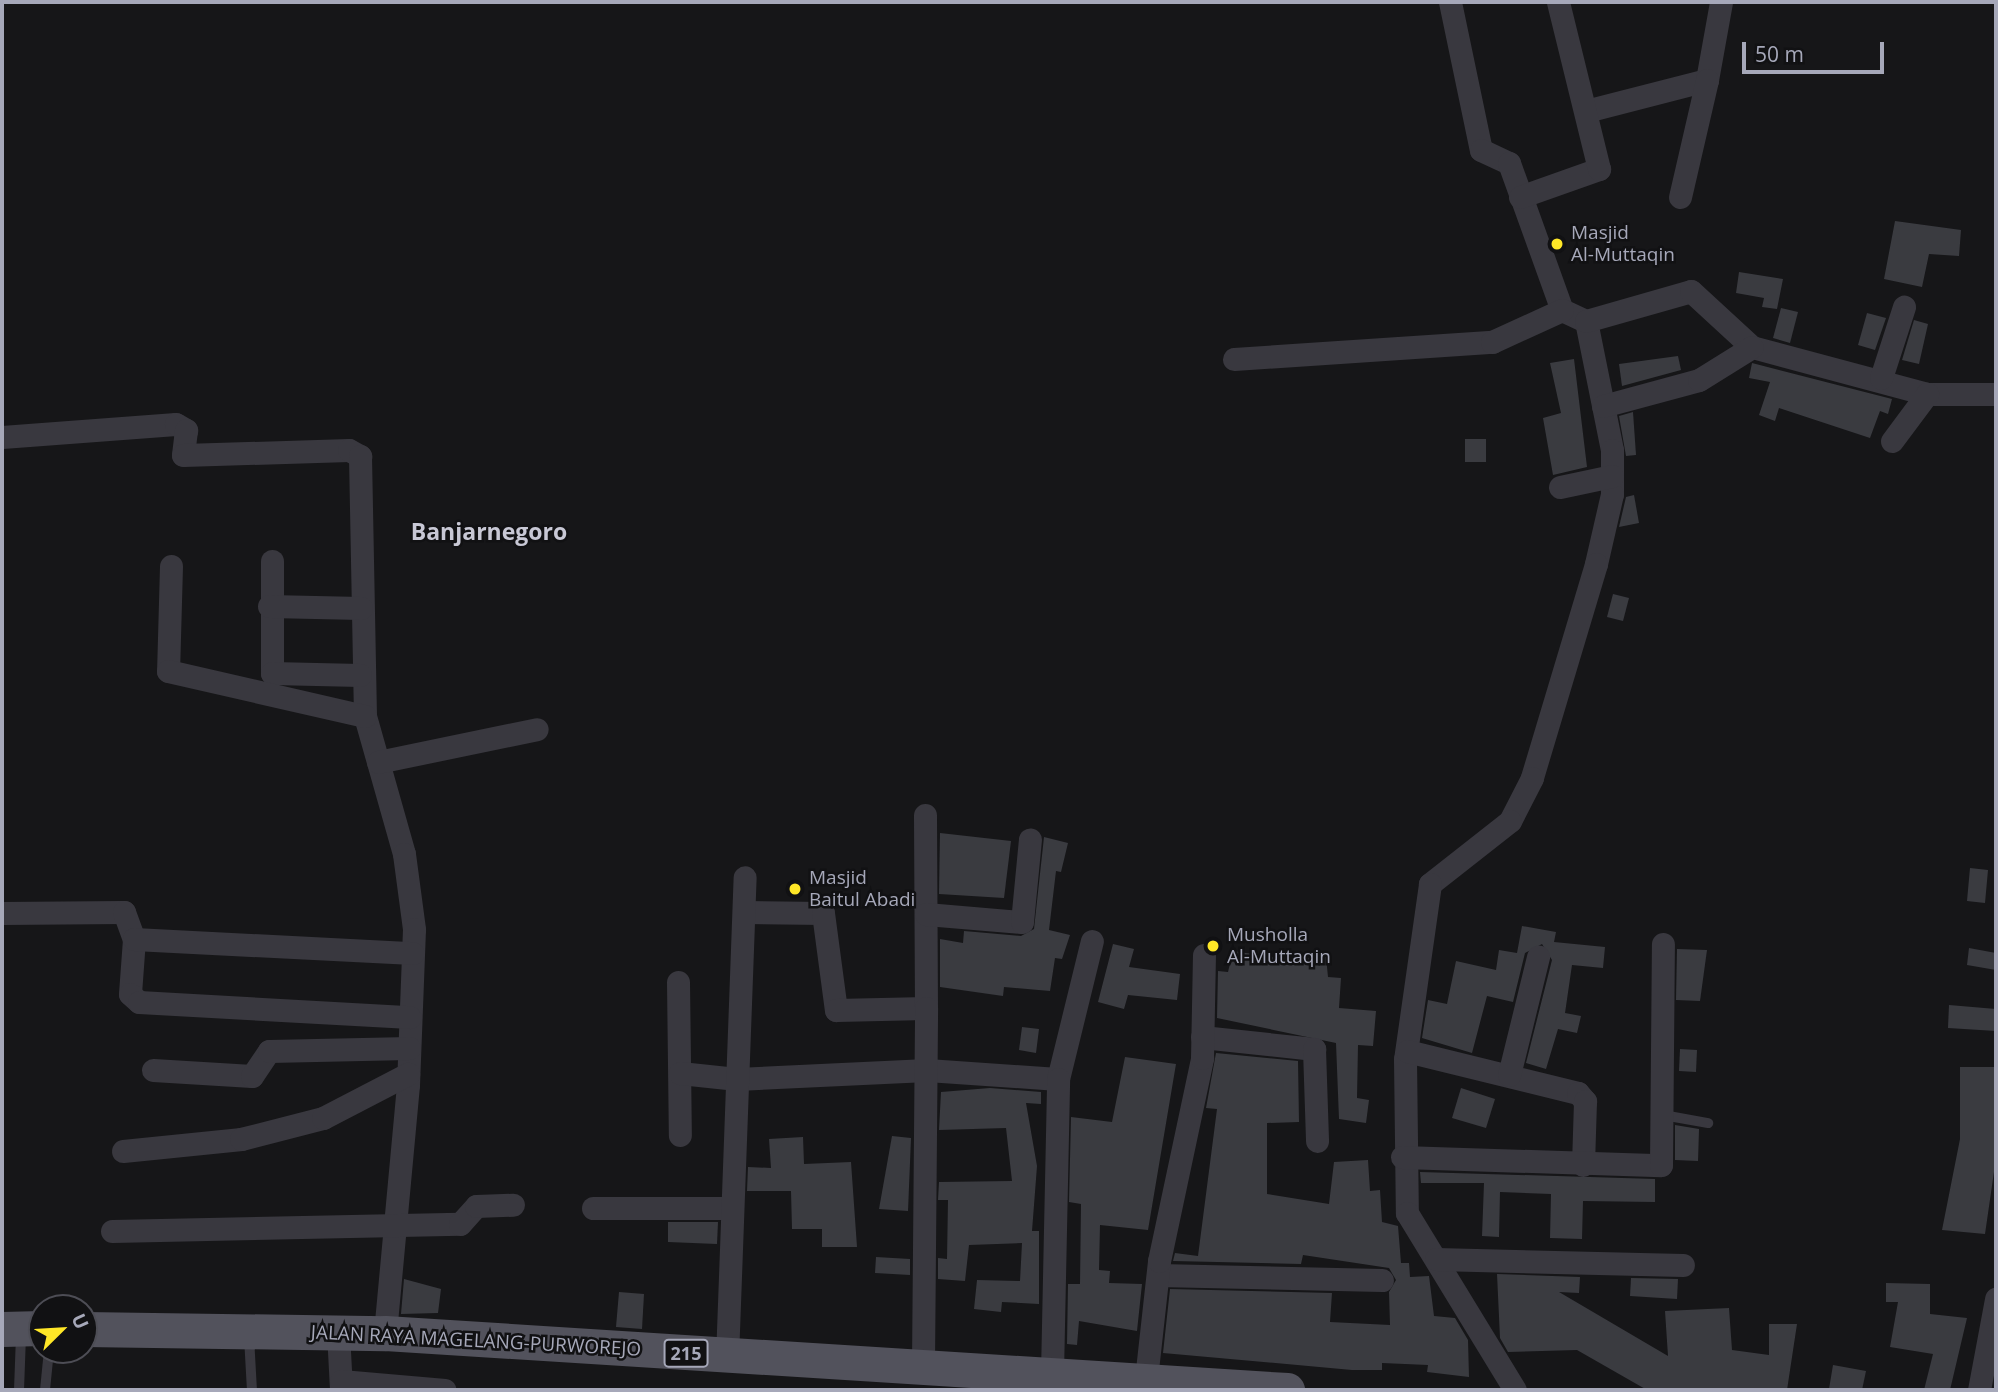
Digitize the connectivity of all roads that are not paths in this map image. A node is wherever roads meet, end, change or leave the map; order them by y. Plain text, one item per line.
1 (1450, 2) edge
2 (1558, 2) edge
3 (1721, 2) edge
4 (1707, 80) junction
5 (1586, 111) junction
6 (1520, 197) junction
7 (1679, 197) dead end
8 (1904, 307) dead end
9 (1562, 310) junction
10 (1586, 321) junction
11 (1752, 346) junction
12 (1234, 359) dead end
13 (1881, 378) junction
14 (1927, 394) junction
15 (1996, 394) edge
16 (1603, 406) junction
17 (2, 437) edge
18 (1892, 441) dead end
19 (1612, 476) junction
20 (1560, 487) dead end
21 (272, 561) dead end
22 (171, 566) dead end
23 (269, 606) junction
24 (360, 608) junction
25 (360, 675) junction
26 (365, 716) junction
27 (537, 729) dead end
28 (378, 762) junction
29 (925, 815) dead end
30 (1030, 839) dead end
31 (745, 877) dead end
32 (744, 912) junction
33 (2, 913) edge
34 (926, 914) junction
35 (134, 939) junction
36 (1092, 942) dead end
37 (1663, 944) dead end
38 (413, 953) junction
39 (1204, 955) dead end
40 (1538, 957) dead end
41 (678, 982) dead end
42 (926, 1008) junction
43 (410, 1017) junction
44 (1202, 1038) junction
45 (409, 1048) junction
46 (1407, 1051) junction
47 (153, 1070) dead end
48 (928, 1070) junction
49 (680, 1073) junction
50 (408, 1074) junction
51 (1509, 1075) junction
52 (737, 1079) junction
53 (1058, 1079) junction
54 (1663, 1115) junction
55 (1708, 1123) dead end
56 (680, 1135) dead end
57 (1317, 1141) dead end
58 (123, 1151) dead end
59 (1402, 1157) junction
60 (1583, 1165) junction
61 (513, 1205) dead end
62 (593, 1208) dead end
63 (733, 1208) junction
64 (390, 1228) junction
65 (112, 1231) dead end
66 (1436, 1259) junction
67 (1683, 1265) dead end
68 (1158, 1275) junction
69 (1382, 1280) dead end
70 (1995, 1311) edge
71 (22, 1328) edge
72 (98, 1329) edge
73 (249, 1331) junction
74 (338, 1332) junction
75 (385, 1333) junction
76 (1991, 1353) edge
77 (727, 1358) junction
78 (923, 1363) junction
79 (47, 1364) edge
80 (1052, 1374) junction
81 (1132, 1385) edge
82 (341, 1386) edge
83 (416, 1389) edge
84 (19, 1390) edge
85 (46, 1390) edge
86 (252, 1390) edge
87 (445, 1390) edge
88 (1287, 1390) edge
89 (1515, 1390) edge
90 (1979, 1390) edge

1 - 6 street
2 - 5 street
3 - 4 street
4 - 5 street
4 - 7 street
5 - 6 street
6 - 9 street
8 - 13 street
9 - 10 street
9 - 12 street
10 - 11 street
10 - 16 street
11 - 13 street
11 - 16 street
13 - 14 street
14 - 15 street
14 - 18 street
16 - 19 street
17 - 24 street
19 - 20 street
19 - 46 street
21 - 23 street
22 - 26 street
23 - 24 street
23 - 25 street
24 - 25 street
25 - 26 street
26 - 28 street
27 - 28 street
28 - 38 street
29 - 34 street
30 - 34 street
31 - 32 street
32 - 42 street
32 - 52 street
33 - 35 street
34 - 42 street
35 - 38 street
35 - 43 street
36 - 53 street
37 - 54 street
38 - 43 street
39 - 44 street
40 - 51 street
41 - 49 street
42 - 48 street
43 - 45 street
44 - 57 street
44 - 68 street
45 - 47 street
45 - 50 street
46 - 51 street
46 - 59 street
48 - 52 street
48 - 53 street
48 - 78 street
49 - 52 street
49 - 56 street
50 - 58 street
50 - 64 street
51 - 60 street
52 - 63 street
53 - 80 street
54 - 55 lane
54 - 60 street
59 - 60 street
59 - 66 street
61 - 64 street
62 - 63 street
63 - 77 street
64 - 65 street
64 - 75 street
66 - 67 street
66 - 89 street
68 - 69 street
68 - 81 street
70 - 76 street
71 - 84 lane
72 - 73 main road, JALAN RAYA MAGELANG-PURWOREJO / 215
73 - 74 main road, JALAN RAYA MAGELANG-PURWOREJO / 215
73 - 86 lane
74 - 75 main road, JALAN RAYA MAGELANG-PURWOREJO / 215
74 - 82 street
75 - 77 main road, JALAN RAYA MAGELANG-PURWOREJO / 215
76 - 90 street
77 - 78 main road, JALAN RAYA MAGELANG-PURWOREJO / 215
78 - 80 main road, JALAN RAYA MAGELANG-PURWOREJO / 215
79 - 85 lane
80 - 81 main road, JALAN RAYA MAGELANG-PURWOREJO / 215
81 - 88 main road, JALAN RAYA MAGELANG-PURWOREJO / 215
82 - 83 street
83 - 87 street

